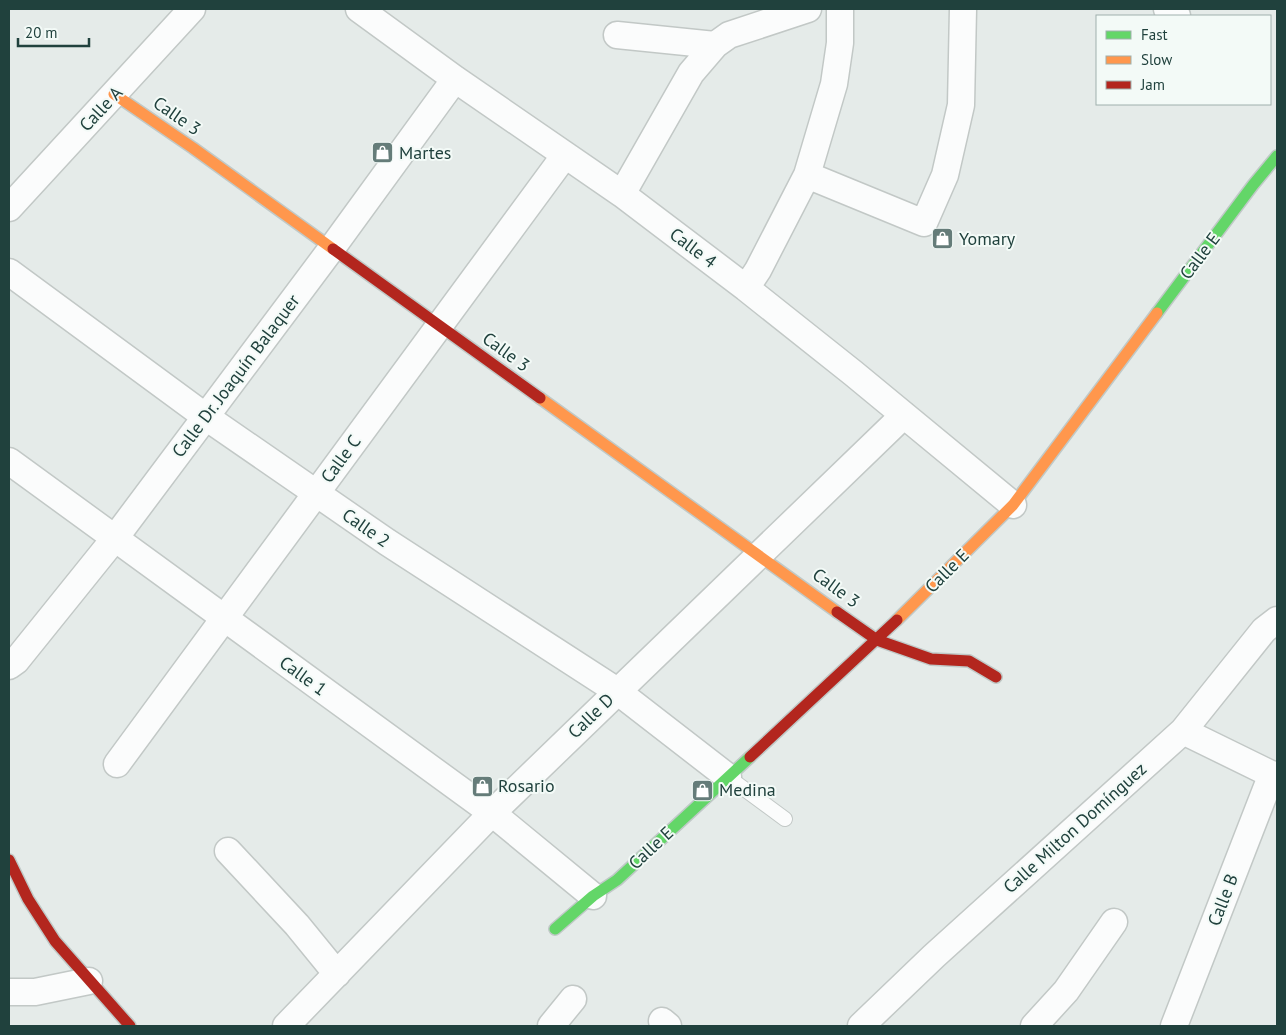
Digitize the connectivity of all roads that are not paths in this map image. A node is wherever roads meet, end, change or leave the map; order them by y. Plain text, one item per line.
1 (192, 9) edge
2 (359, 9) edge
3 (808, 9) edge
4 (840, 9) edge
5 (963, 9) edge
6 (616, 35) dead end
7 (715, 45) junction
8 (455, 80) junction
9 (114, 94) junction
10 (564, 155) junction
11 (1277, 156) edge
12 (807, 175) junction
13 (622, 194) junction
14 (9, 208) edge
15 (332, 248) junction
16 (9, 272) edge
17 (746, 288) junction
18 (439, 325) junction
19 (904, 416) junction
20 (206, 417) junction
21 (9, 461) edge
22 (316, 493) junction
23 (1013, 506) junction
24 (115, 538) junction
25 (760, 554) junction
26 (224, 618) junction
27 (1277, 620) edge
28 (877, 640) junction
29 (9, 666) edge
30 (996, 677) dead end
31 (617, 691) junction
32 (1183, 731) junction
33 (117, 764) dead end
34 (1275, 775) edge
35 (728, 777) junction
36 (492, 813) junction
37 (785, 818) dead end
38 (228, 851) dead end
39 (9, 860) edge
40 (593, 896) junction
41 (1114, 922) dead end
42 (555, 929) dead end
43 (337, 974) junction
44 (89, 981) junction
45 (9, 992) edge
46 (573, 999) dead end
47 (130, 1026) edge
48 (286, 1026) edge
49 (551, 1026) edge
50 (861, 1026) edge
51 (1034, 1026) edge
52 (1174, 1026) edge

1 - 9 street, Calle A
2 - 8 street, Calle 4
3 - 7 street
4 - 12 street
5 - 12 street
6 - 7 street
7 - 13 street
8 - 10 street, Calle 4
8 - 15 street, Calle Dr. Joaquín Balaquer
9 - 14 street, Calle A
9 - 15 street, Calle 3
10 - 13 street, Calle 4
10 - 18 street, Calle C
11 - 23 street, Calle E
12 - 17 street
13 - 17 street, Calle 4
15 - 18 street, Calle 3
15 - 20 street, Calle Dr. Joaquín Balaquer
16 - 20 street, Calle 2
17 - 19 street, Calle 4
18 - 22 street, Calle C
18 - 25 street, Calle 3
19 - 23 street, Calle 4
19 - 25 street, Calle D
20 - 22 street, Calle 2
20 - 24 street, Calle Dr. Joaquín Balaquer
21 - 24 street, Calle 1
22 - 26 street, Calle C
22 - 31 street, Calle 2
23 - 28 street, Calle E
24 - 26 street, Calle 1
24 - 29 street, Calle Dr. Joaquín Balaquer
25 - 28 street, Calle 3
25 - 31 street, Calle D
26 - 33 street, Calle C
26 - 36 street, Calle 1
27 - 32 street, Calle Milton Domínguez
28 - 30 street, Calle 3
28 - 35 street, Calle E
31 - 35 street, Calle 2
31 - 36 street, Calle D
32 - 34 street
32 - 50 street, Calle Milton Domínguez
34 - 52 street, Calle B
35 - 37 lane
35 - 40 street, Calle E
36 - 40 street, Calle 1
36 - 43 street, Calle D
38 - 43 street
39 - 44 street
40 - 42 street, Calle E
41 - 51 street
43 - 48 street, Calle D
44 - 45 street
44 - 47 street
46 - 49 street

